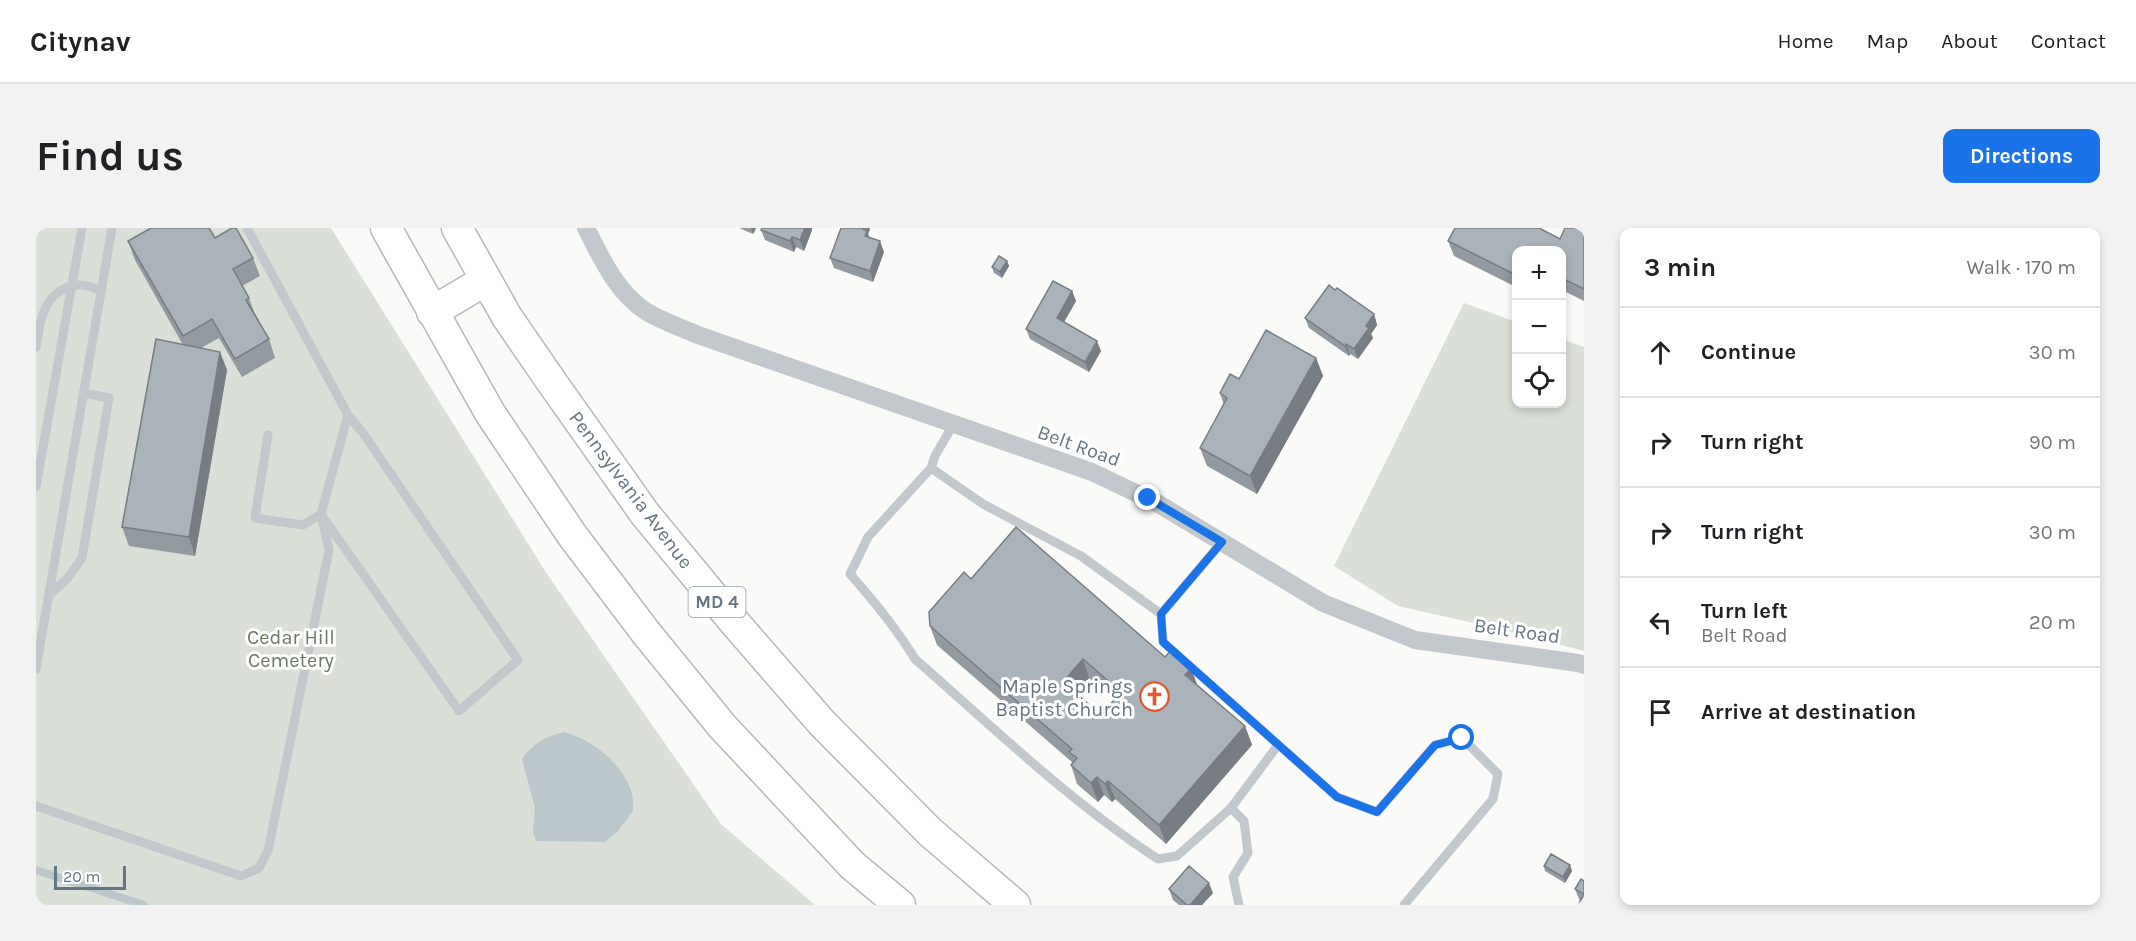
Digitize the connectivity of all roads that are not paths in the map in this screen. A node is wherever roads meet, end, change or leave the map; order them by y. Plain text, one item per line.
1 (82, 228) edge
2 (112, 228) edge
3 (247, 228) edge
4 (386, 228) edge
5 (457, 228) edge
6 (586, 228) edge
7 (486, 280) junction
8 (72, 286) junction
9 (101, 292) junction
10 (432, 312) junction
11 (36, 347) edge
12 (84, 393) junction
13 (348, 416) junction
14 (953, 425) junction
15 (268, 435) dead end
16 (932, 468) junction
17 (36, 487) edge
18 (321, 514) junction
19 (1222, 542) junction
20 (49, 595) junction
21 (1161, 614) junction
22 (1584, 665) edge
23 (36, 669) edge
24 (1278, 745) junction
25 (36, 806) edge
26 (1231, 808) junction
27 (900, 905) edge
28 (1015, 905) edge
29 (1239, 905) edge
30 (1404, 905) edge

1 - 8 lane
2 - 9 lane
3 - 13 lane
4 - 10 highway
5 - 7 highway, Pennsylvania Avenue / MD 4
6 - 14 street, Belt Road
7 - 10 highway
7 - 28 highway, Pennsylvania Avenue / MD 4
8 - 9 lane
8 - 11 lane
8 - 17 lane
9 - 12 lane
10 - 27 highway
12 - 20 lane
12 - 20 lane
13 - 18 lane
13 - 18 lane
14 - 16 lane
14 - 19 street, Belt Road
15 - 18 lane
16 - 21 lane
16 - 26 lane
18 - 25 lane
19 - 21 lane
19 - 22 street, Belt Road
20 - 23 lane
21 - 24 lane
24 - 26 lane
24 - 30 lane
26 - 29 lane

